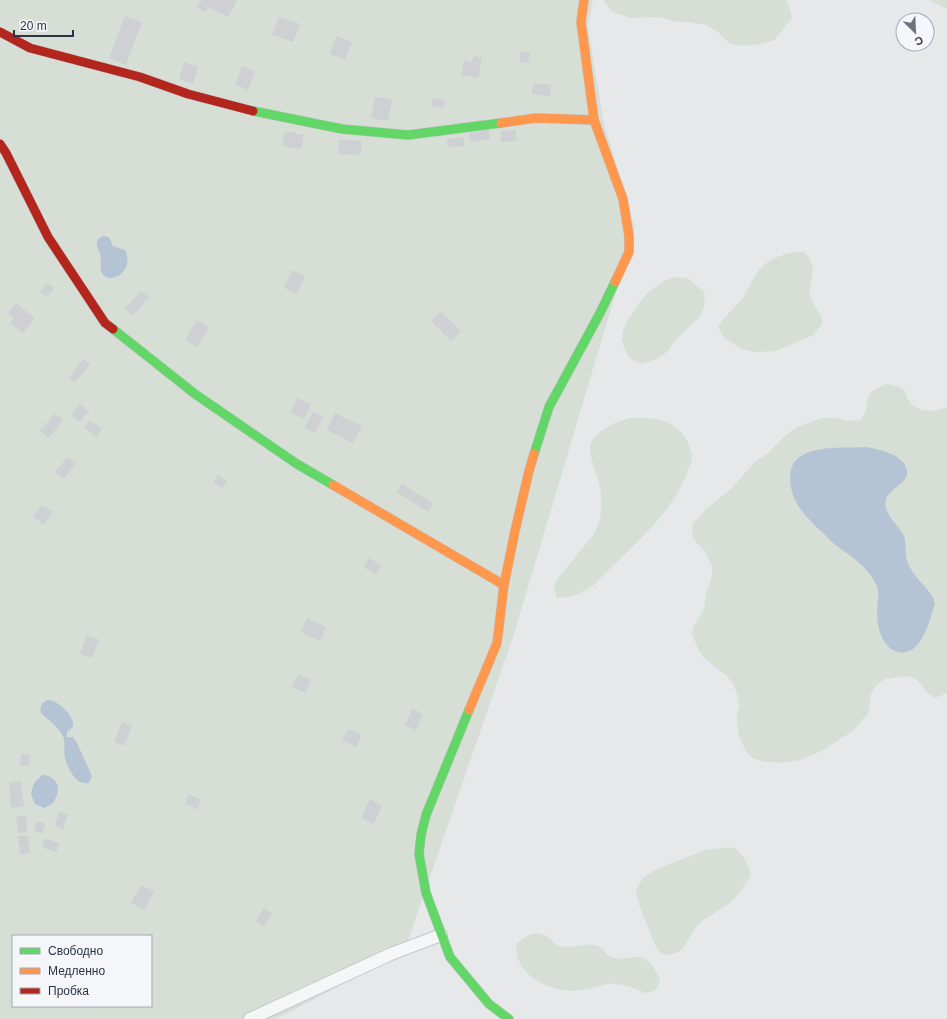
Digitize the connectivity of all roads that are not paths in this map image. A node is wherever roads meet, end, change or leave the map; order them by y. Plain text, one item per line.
1 (584, 0) edge
2 (0, 32) edge
3 (594, 120) junction
4 (0, 144) edge
5 (504, 585) junction
6 (441, 935) junction
7 (250, 1019) edge
8 (509, 1019) edge

1 - 3 street
2 - 3 street
3 - 5 street
4 - 5 street
5 - 6 street
6 - 7 lane
6 - 8 street

